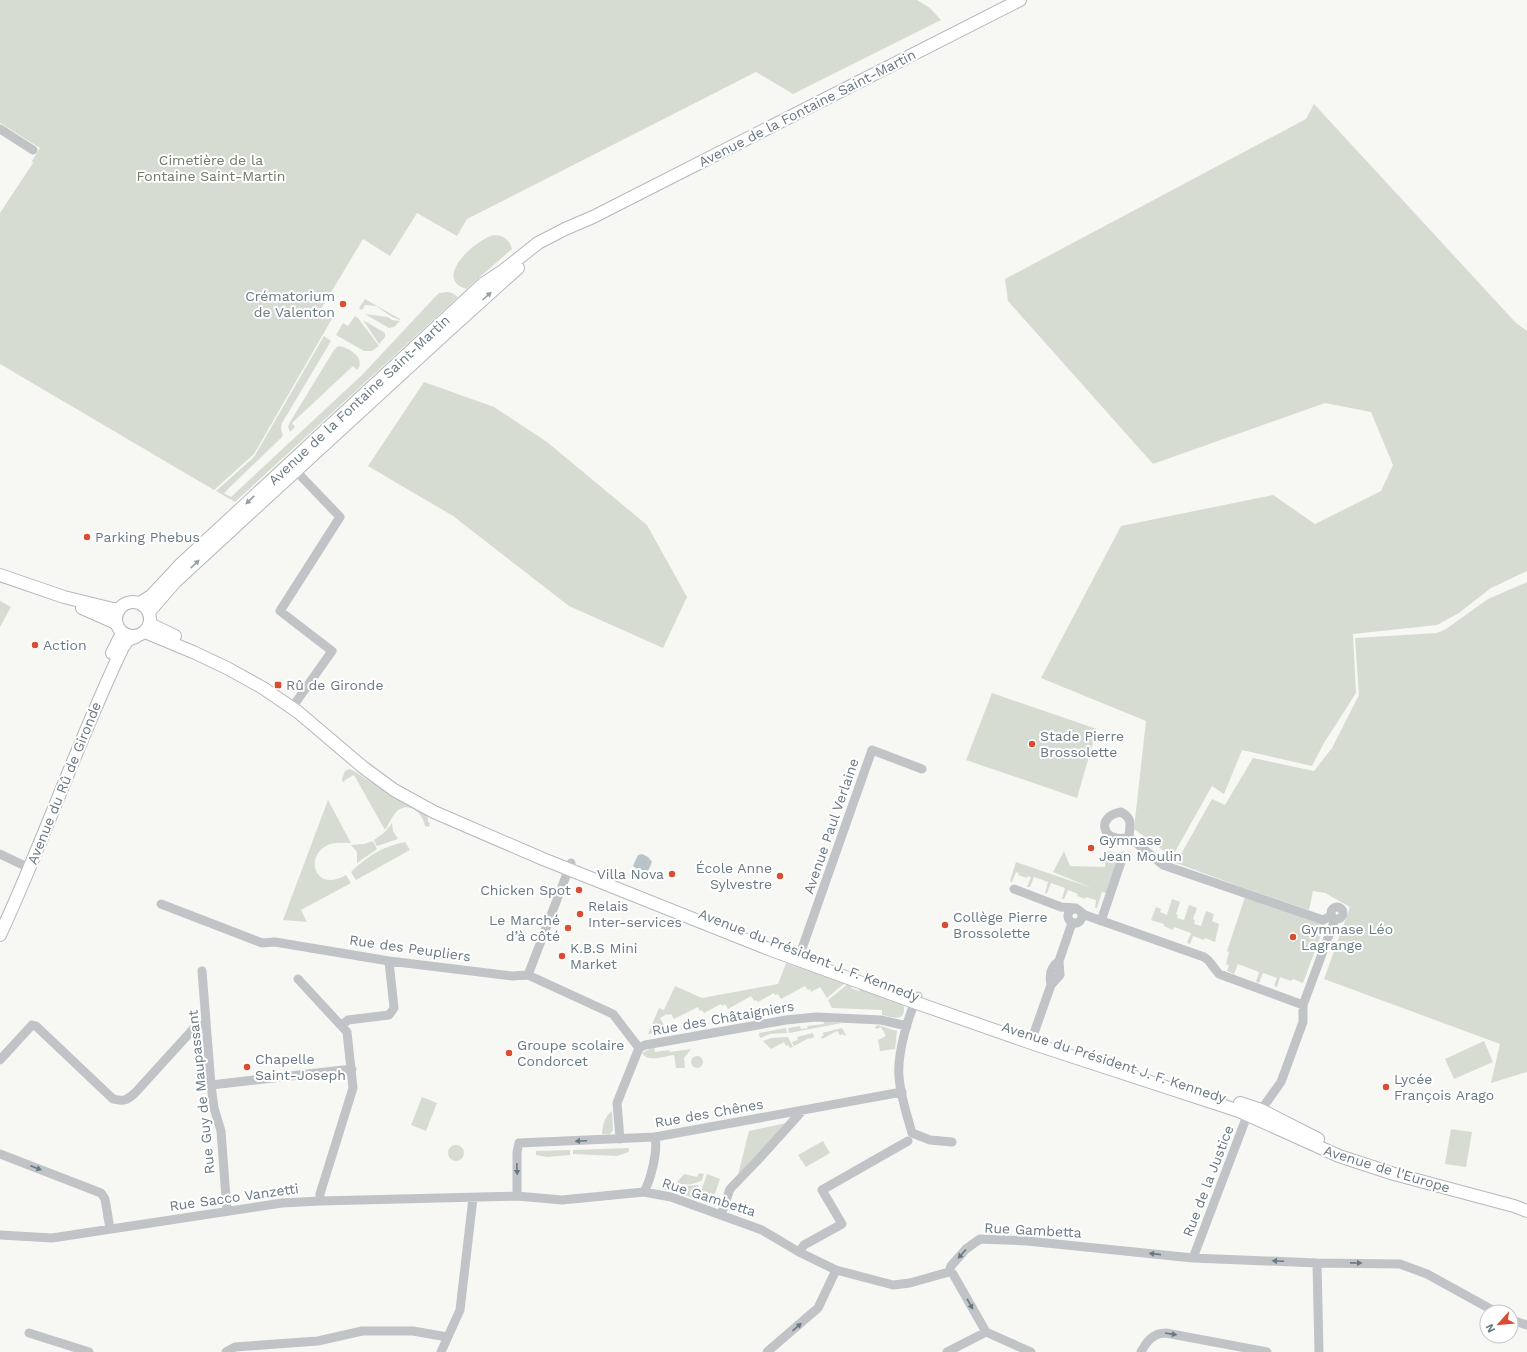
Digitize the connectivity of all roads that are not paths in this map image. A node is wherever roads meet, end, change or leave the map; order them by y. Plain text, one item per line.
1 (1020, 0) edge
2 (0, 129) edge
3 (33, 150) dead end
4 (593, 217) junction
5 (466, 299) junction
6 (448, 331) junction
7 (321, 441) junction
8 (292, 468) junction
9 (0, 575) edge
10 (64, 597) junction
11 (140, 604) junction
12 (119, 610) junction
13 (145, 626) junction
14 (119, 628) junction
15 (296, 702) junction
16 (922, 769) dead end
17 (1129, 837) dead end
18 (0, 854) edge
19 (1123, 856) dead end
20 (26, 866) junction
21 (570, 866) junction
22 (1014, 889) dead end
23 (161, 904) dead end
24 (1061, 907) junction
25 (1079, 910) junction
26 (1067, 915) junction
27 (1101, 921) junction
28 (1072, 923) junction
29 (0, 924) edge
30 (0, 935) edge
31 (800, 957) junction
32 (389, 960) junction
33 (202, 971) dead end
34 (528, 976) junction
35 (298, 979) dead end
36 (916, 999) junction
37 (1303, 1004) junction
38 (206, 1025) junction
39 (342, 1025) junction
40 (907, 1026) junction
41 (1033, 1036) junction
42 (638, 1048) junction
43 (0, 1060) edge
44 (352, 1070) junction
45 (211, 1086) junction
46 (902, 1092) junction
47 (803, 1110) junction
48 (1256, 1113) junction
49 (655, 1137) junction
50 (620, 1139) junction
51 (908, 1140) dead end
52 (952, 1142) dead end
53 (0, 1154) edge
54 (644, 1192) junction
55 (517, 1196) junction
56 (473, 1198) junction
57 (320, 1200) junction
58 (1527, 1202) edge
59 (227, 1211) junction
60 (1527, 1211) edge
61 (721, 1214) junction
62 (110, 1229) junction
63 (0, 1235) edge
64 (799, 1252) junction
65 (1193, 1258) junction
66 (1317, 1263) junction
67 (836, 1270) junction
68 (949, 1272) junction
69 (1481, 1304) edge
70 (986, 1332) junction
71 (29, 1333) dead end
72 (447, 1337) junction
73 (89, 1352) edge
74 (226, 1352) edge
75 (441, 1352) edge
76 (767, 1352) edge
77 (948, 1352) edge
78 (1031, 1352) edge
79 (1141, 1352) edge
80 (1268, 1352) edge
81 (1319, 1352) edge

1 - 4 main road, Avenue de la Fontaine Saint-Martin
2 - 3 street
4 - 5 main road, Avenue de la Fontaine Saint-Martin
6 -> 4 main road, Avenue de la Fontaine Saint-Martin
5 - 6 main road
5 - 7 main road, Avenue de la Fontaine Saint-Martin
6 - 7 main road, Avenue de la Fontaine Saint-Martin
7 - 8 main road, Avenue de la Fontaine Saint-Martin
8 -> 11 main road, Avenue de la Fontaine Saint-Martin
13 -> 8 main road, Avenue de la Fontaine Saint-Martin
8 - 15 street
9 - 10 main road
10 - 12 main road
10 - 14 main road
11 - 12 main road
11 - 13 main road
12 - 14 main road
13 - 14 main road
13 - 15 main road, Avenue du Président J. F. Kennedy
13 - 21 main road, Avenue du Président J. F. Kennedy
13 - 30 main road, Avenue du Rû de Gironde
14 - 20 main road, Avenue du Rû de Gironde
15 - 21 main road, Avenue du Président J. F. Kennedy
16 - 31 street, Avenue Paul Verlaine
17 - 37 street, Rue de la Justice
18 - 20 street
19 - 27 street
20 - 29 main road, Avenue du Rû de Gironde
21 - 31 main road, Avenue du Président J. F. Kennedy
21 - 34 street
22 - 24 street
23 - 32 street, Rue des Peupliers
24 - 25 street
24 - 26 street
25 - 26 street
25 - 27 street
25 - 28 street
26 - 28 street
27 - 37 street
28 - 41 street
31 - 36 main road, Avenue du Président J. F. Kennedy
32 - 34 street, Rue des Peupliers
32 - 39 street
33 - 38 street, Rue Guy de Maupassant
34 - 42 street, Rue des Peupliers
35 - 39 street
36 - 40 street
36 - 41 main road, Avenue du Président J. F. Kennedy
36 - 48 main road, Avenue du Président J. F. Kennedy
37 - 48 street, Rue de la Justice
38 - 43 street
38 - 45 street, Rue Guy de Maupassant
39 - 44 street
40 - 42 street, Rue des Châtaigniers
40 - 46 street
41 - 48 main road, Avenue du Président J. F. Kennedy
42 - 50 street, Rue des Châtaigniers
44 - 45 street
44 - 57 street
45 - 59 street, Rue Guy de Maupassant
46 - 47 street, Rue des Chênes
46 - 52 street
47 - 49 street, Rue des Chênes
47 - 61 street
48 - 58 main road, Avenue de l'Europe
48 - 60 main road, Avenue de l'Europe
48 - 65 street, Rue de la Justice
49 - 50 street, Rue des Chênes
49 - 54 street
50 -> 55 street, Rue des Chênes
51 - 64 street
53 -> 62 street
54 - 55 street, Rue Gambetta
54 - 61 street, Rue Gambetta
55 - 56 street, Rue Gambetta
56 - 57 street, Rue Sacco Vanzetti
56 - 72 street
57 - 59 street, Rue Sacco Vanzetti
59 - 62 street, Rue Sacco Vanzetti
61 - 64 street, Rue Gambetta
62 - 63 street, Rue Sacco Vanzetti
64 - 67 street, Rue Gambetta
66 -> 65 street, Rue Gambetta
65 -> 68 street, Rue Gambetta
66 -> 69 street, Rue Gambetta
66 - 81 street
67 - 68 street, Rue Gambetta
76 -> 67 street
68 -> 70 street
70 - 77 street
70 - 78 street
71 - 73 street
72 - 74 street
72 - 75 street
79 -> 80 street

